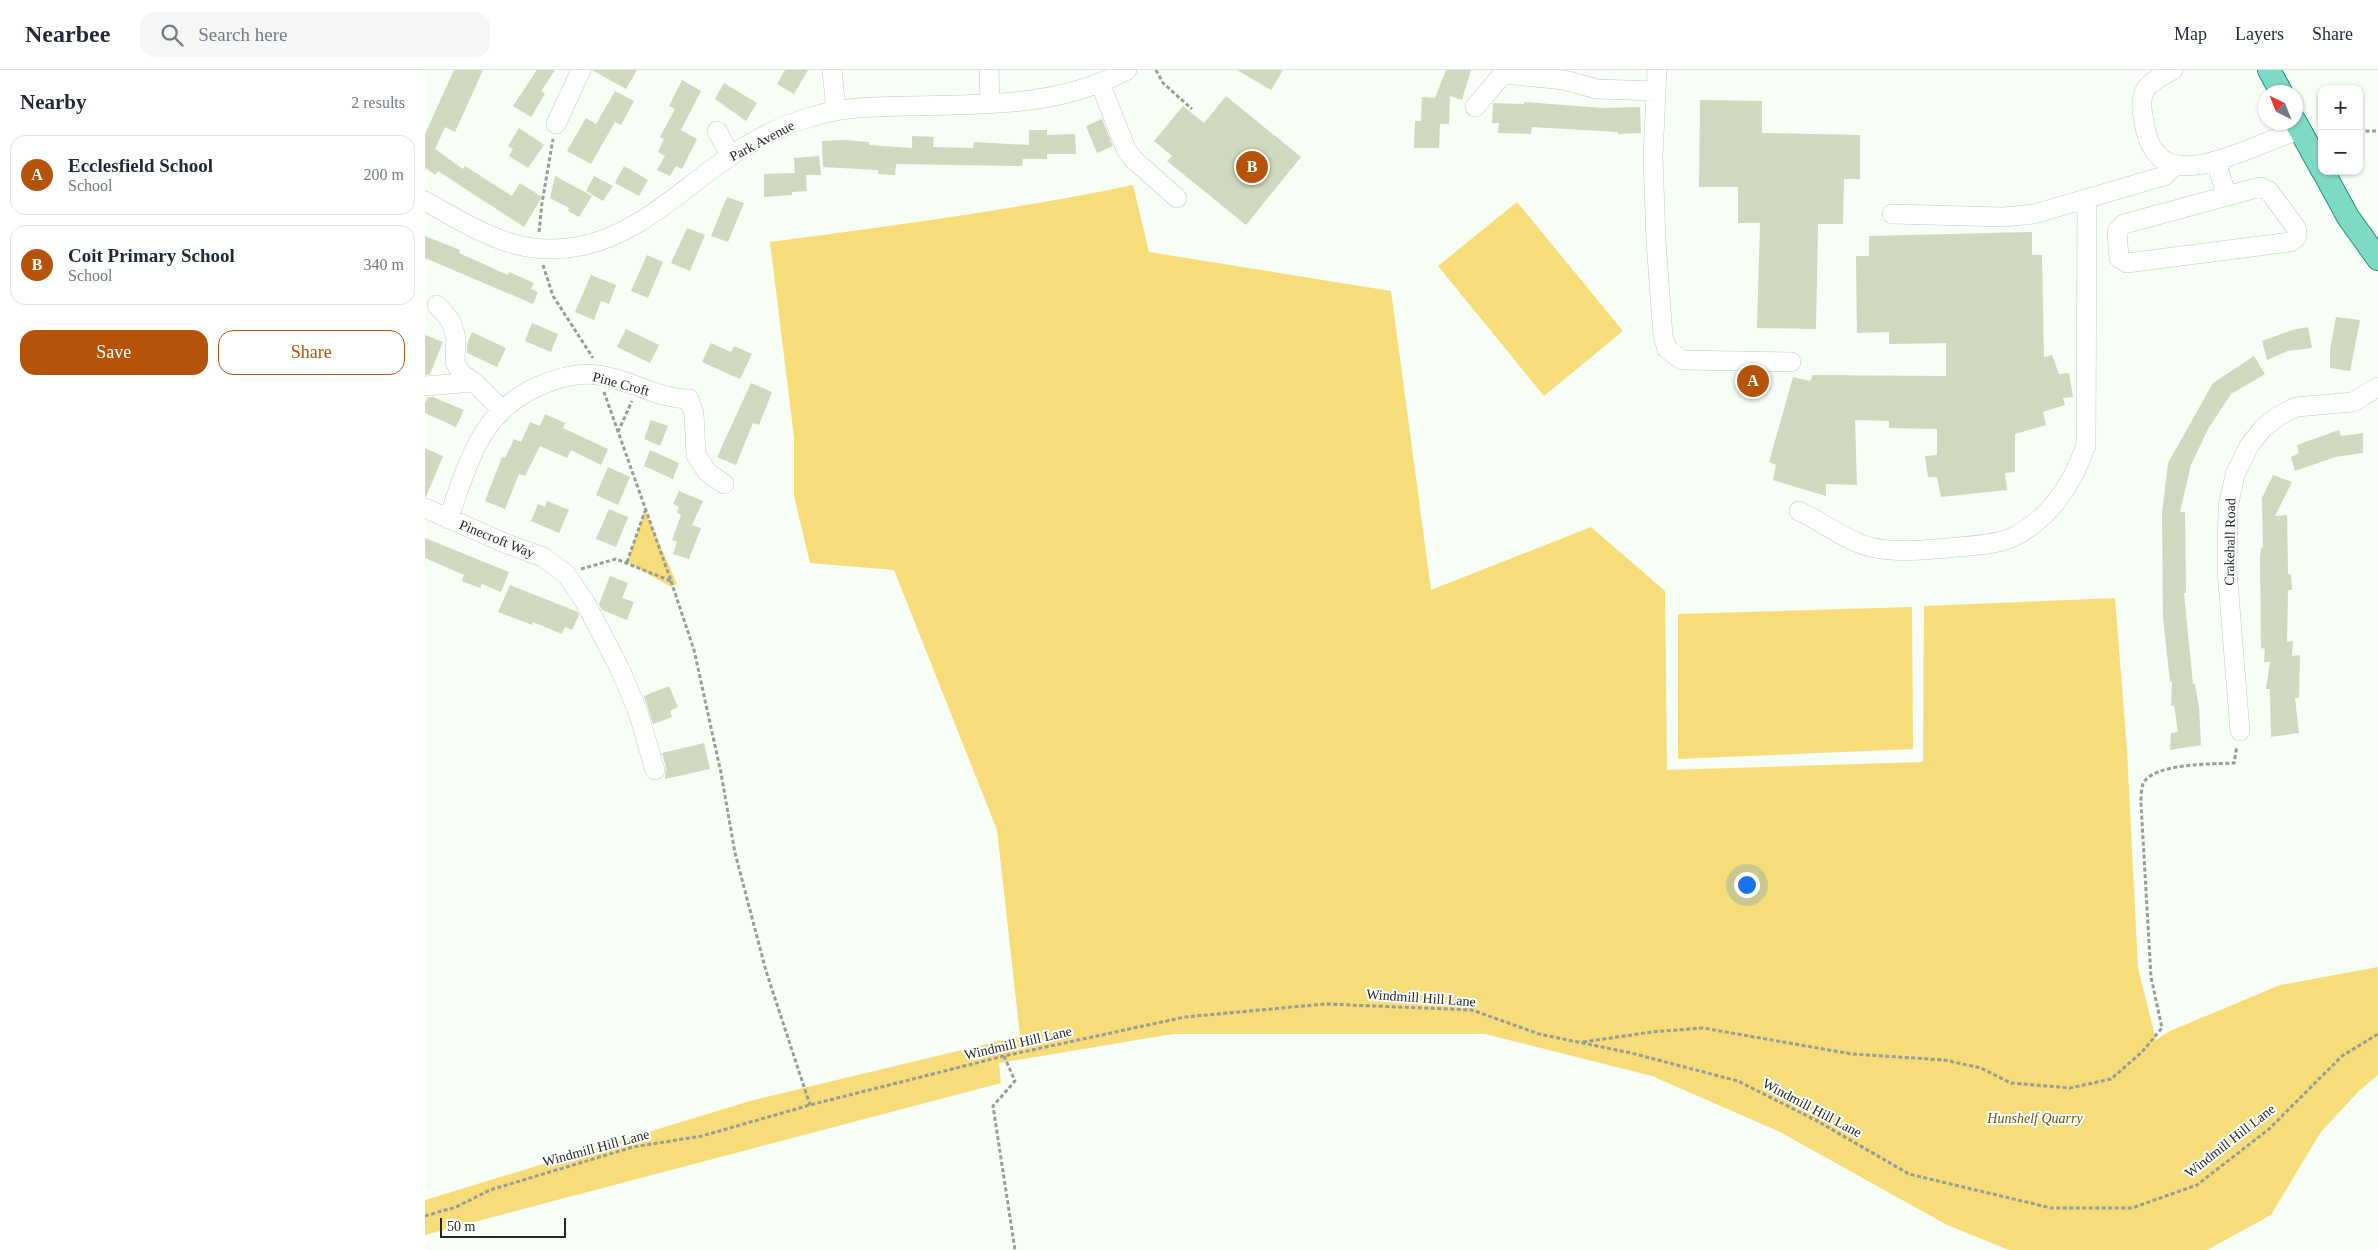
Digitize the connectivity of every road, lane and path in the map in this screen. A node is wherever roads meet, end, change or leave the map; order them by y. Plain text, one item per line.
1 (581, 70) edge
2 (833, 70) edge
3 (989, 70) edge
4 (1127, 70) edge
5 (1156, 70) edge
6 (1657, 70) edge
7 (2173, 70) edge
8 (2269, 70) edge
9 (1503, 72) edge
10 (1100, 84) junction
11 (2277, 85) edge
12 (1656, 91) junction
13 (990, 104) junction
14 (1475, 107) dead end
15 (1192, 109) dead end
16 (836, 110) junction
17 (556, 124) dead end
18 (2287, 130) edge
19 (2301, 130) edge
20 (717, 131) dead end
21 (2363, 131) edge
22 (2378, 131) edge
23 (731, 156) junction
24 (2216, 161) junction
25 (2318, 162) edge
26 (2175, 166) junction
27 (2325, 175) edge
28 (2226, 194) junction
29 (1177, 198) dead end
30 (2087, 199) junction
31 (425, 201) edge
32 (1892, 214) dead end
33 (2378, 259) edge
34 (437, 306) dead end
35 (1791, 362) dead end
36 (474, 382) junction
37 (425, 386) edge
38 (639, 386) junction
39 (2378, 386) edge
40 (501, 409) junction
41 (618, 433) dead end
42 (724, 484) dead end
43 (425, 508) edge
44 (645, 510) dead end
45 (1799, 511) dead end
46 (448, 519) junction
47 (566, 574) junction
48 (671, 581) dead end
49 (2240, 731) joint
50 (655, 770) dead end
51 (2378, 1034) edge
52 (1580, 1042) junction
53 (1004, 1056) junction
54 (810, 1105) junction
55 (425, 1216) edge
56 (1015, 1250) edge

1 - 17 street
2 - 16 street
3 - 13 street
4 - 10 street, Park Avenue
5 - 15 path
6 - 12 street
7 - 26 street
8 - 11 main road
9 - 12 street
9 - 14 street
10 - 13 street, Park Avenue
10 - 29 street
12 - 35 street
13 - 16 street, Park Avenue
16 - 23 street, Park Avenue
18 - 24 street
19 - 25 main road
20 - 23 street
21 - 22 path
23 - 31 street, Park Avenue
24 - 26 street
24 - 28 street
26 - 30 street
27 - 33 main road
28 - 28 street
30 - 32 street
30 - 45 street
34 - 36 street
36 - 37 street
36 - 40 street
38 - 40 street, Pine Croft
38 - 41 path
38 - 42 street, Pine Croft
39 - 49 street, Crakehall Road
40 - 46 street, Pine Croft
43 - 46 street, Pinecroft Way
44 - 47 path
46 - 47 street, Pinecroft Way
47 - 50 street, Pinecroft Way
48 - 54 path
49 - 52 path
51 - 52 path, Windmill Hill Lane
52 - 53 path, Windmill Hill Lane
53 - 54 path, Windmill Hill Lane
53 - 56 path
54 - 55 path, Windmill Hill Lane

